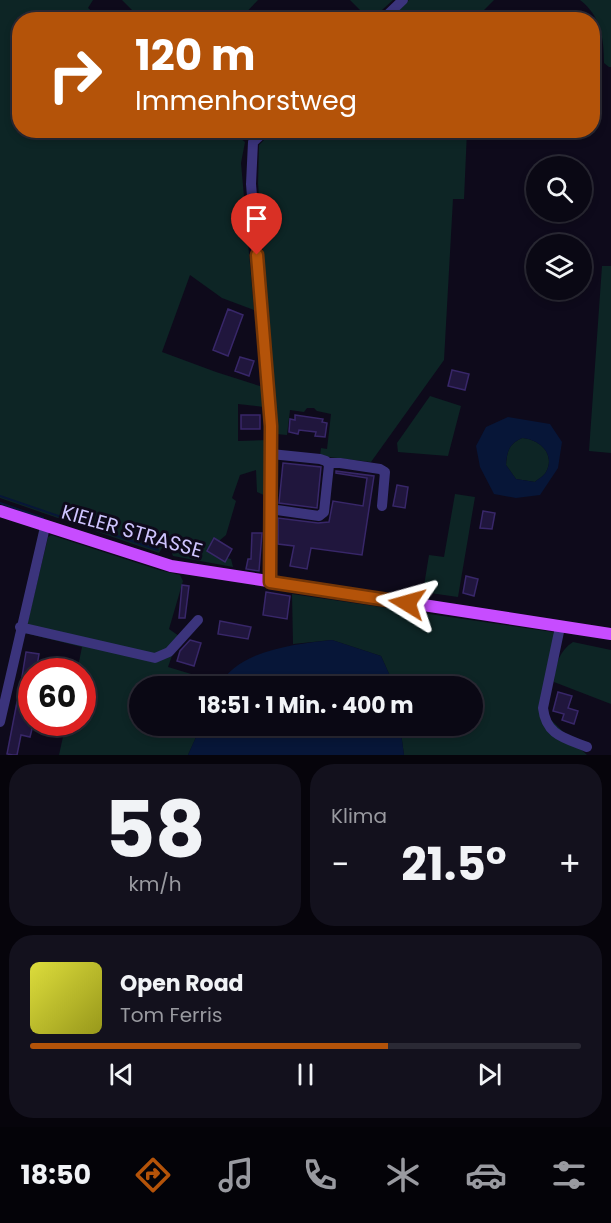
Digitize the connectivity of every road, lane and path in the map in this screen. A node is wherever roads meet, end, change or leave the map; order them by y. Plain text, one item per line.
1 (403, 0) edge
2 (390, 12) edge
3 (258, 138) edge
4 (271, 454) junction
5 (328, 463) junction
6 (382, 507) dead end
7 (270, 509) junction
8 (0, 511) edge
9 (45, 526) junction
10 (270, 582) junction
11 (198, 620) dead end
12 (20, 627) junction
13 (560, 627) junction
14 (611, 634) edge
15 (0, 722) edge
16 (587, 747) dead end

1 - 2 street
3 - 4 street
4 - 5 street
4 - 7 street
5 - 6 street
5 - 7 street
7 - 10 street
8 - 9 main road, KIELER STRASSE
9 - 10 main road, KIELER STRASSE
9 - 12 street
10 - 13 main road, KIELER STRASSE
11 - 12 street
12 - 15 street
13 - 14 main road, KIELER STRASSE
13 - 16 street

